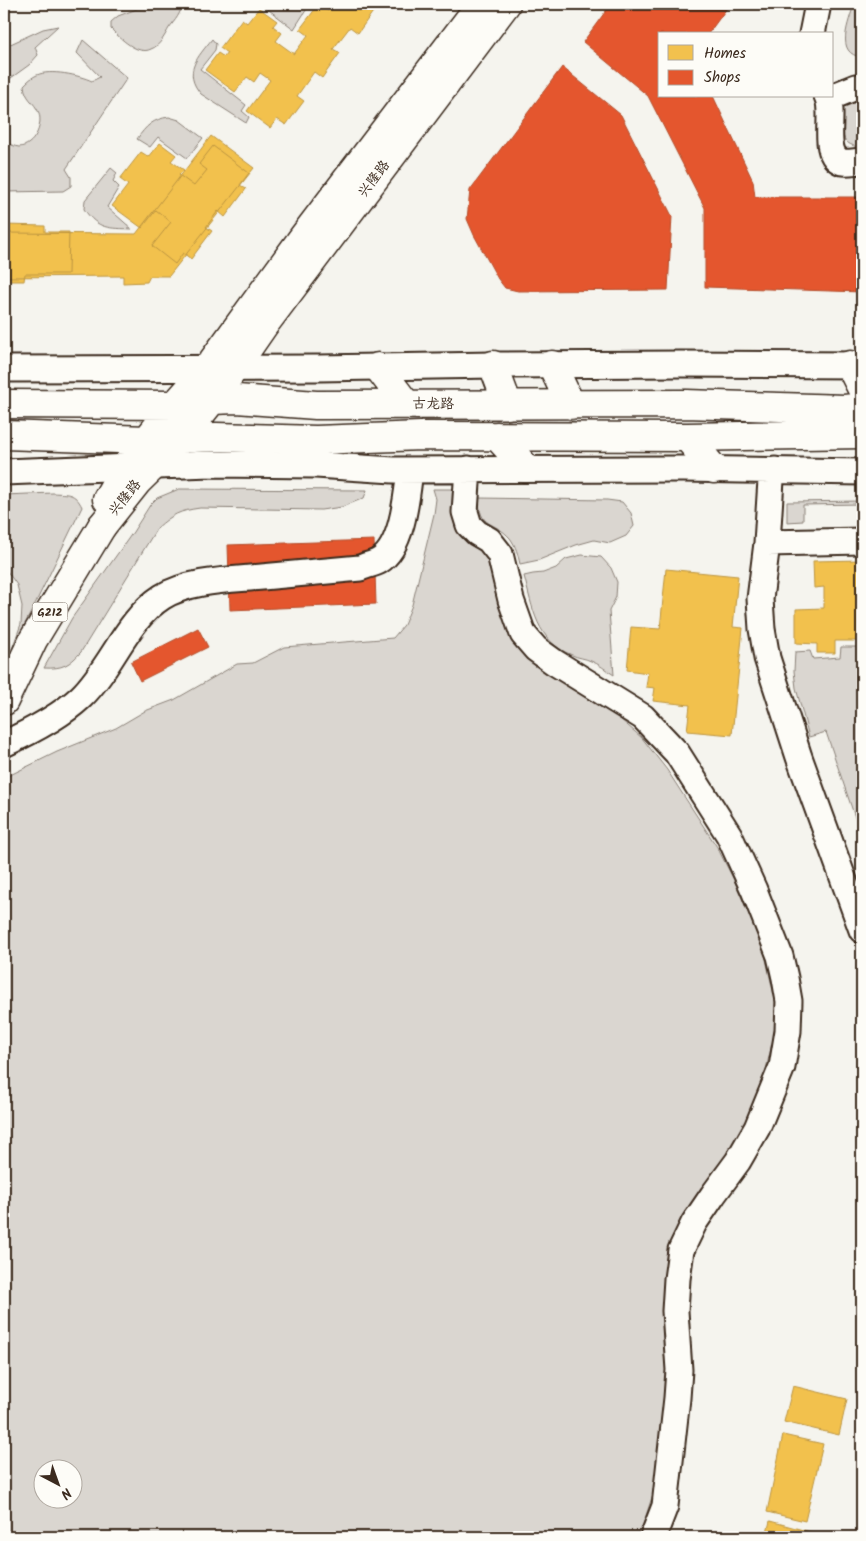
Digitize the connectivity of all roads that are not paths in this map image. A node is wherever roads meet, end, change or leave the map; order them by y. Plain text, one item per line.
1 (481, 4) edge
2 (506, 4) edge
3 (818, 4) edge
4 (812, 32) edge
5 (862, 88) edge
6 (834, 95) edge
7 (828, 98) edge
8 (862, 161) edge
9 (493, 365) junction
10 (552, 365) junction
11 (856, 365) edge
12 (235, 368) junction
13 (378, 368) junction
14 (4, 369) edge
15 (207, 369) junction
16 (862, 389) edge
17 (212, 400) junction
18 (4, 404) edge
19 (406, 404) junction
20 (571, 404) junction
21 (175, 405) junction
22 (508, 405) junction
23 (862, 408) edge
24 (4, 435) edge
25 (498, 436) junction
26 (687, 436) junction
27 (147, 440) junction
28 (180, 440) junction
29 (859, 440) edge
30 (138, 467) junction
31 (526, 468) junction
32 (468, 469) junction
33 (410, 470) junction
34 (714, 470) junction
35 (775, 470) junction
36 (4, 472) edge
37 (862, 472) edge
38 (862, 541) edge
39 (767, 543) junction
40 (4, 701) edge
41 (4, 744) edge
42 (862, 930) edge
43 (653, 1537) edge

1 - 15 main road, 兴隆路
2 - 12 main road, 兴隆路
3 - 4 street
5 - 6 street
7 - 8 street
9 - 10 street
9 - 13 street
9 - 22 main road
10 - 11 street
10 - 20 main road
11 - 16 main road
12 - 13 street
12 - 15 street
12 - 17 main road, 兴隆路
13 - 19 main road
14 - 15 street
15 - 21 main road, 兴隆路
17 - 19 main road, 古龙路
17 - 21 main road, 古龙路
17 - 28 main road, 兴隆路
18 - 21 main road, 古龙路
19 - 22 main road, 古龙路
20 - 22 main road, 古龙路
20 - 23 main road, 古龙路
21 - 27 main road, 兴隆路
24 - 27 main road
25 - 26 main road
25 - 28 main road
25 - 31 main road
26 - 29 main road
26 - 34 main road
27 - 28 main road
27 - 30 main road, 兴隆路
28 - 30 main road, 兴隆路
30 - 33 street
30 - 36 street
30 - 40 main road, 兴隆路 / G212
31 - 32 street
31 - 34 street
32 - 33 street
32 - 43 street
33 - 41 street
34 - 35 street
35 - 37 street
35 - 39 street
38 - 39 street
39 - 42 street

